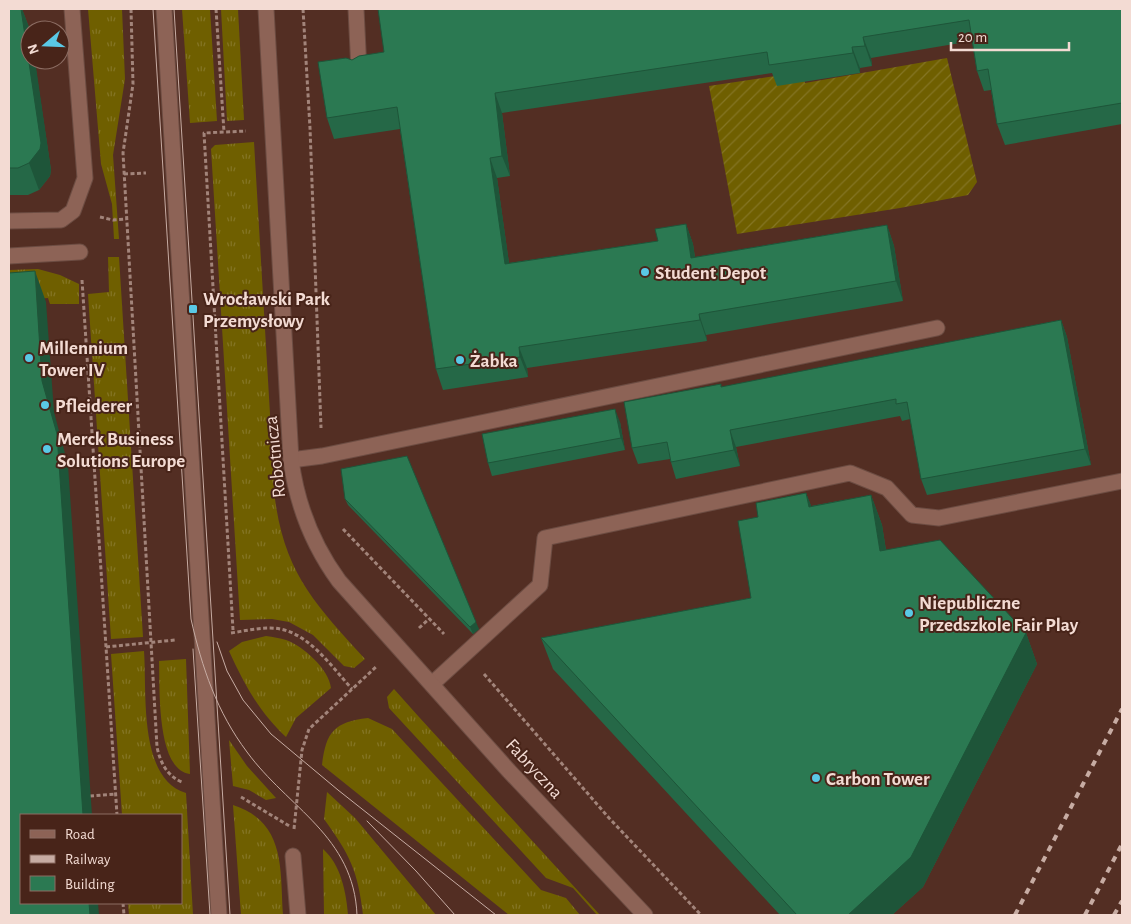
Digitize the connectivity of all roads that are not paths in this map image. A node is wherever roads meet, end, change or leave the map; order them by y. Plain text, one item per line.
1 (72, 9) edge
2 (164, 9) edge
3 (266, 9) edge
4 (356, 9) edge
5 (359, 71) edge
6 (9, 221) edge
7 (80, 252) road end
8 (9, 256) edge
9 (937, 328) dead end
10 (291, 460) junction
11 (1122, 481) edge
12 (398, 647) joint
13 (432, 684) junction
14 (293, 856) dead end
15 (219, 915) edge
16 (298, 915) edge
17 (645, 915) edge

1 - 6 street
2 - 15 street
3 - 10 street, Robotnicza
4 - 5 street
7 - 8 street
9 - 10 street
10 - 12 street, Robotnicza
11 - 13 street
12 - 13 street, Fabryczna
13 - 17 street, Fabryczna
14 - 16 street

